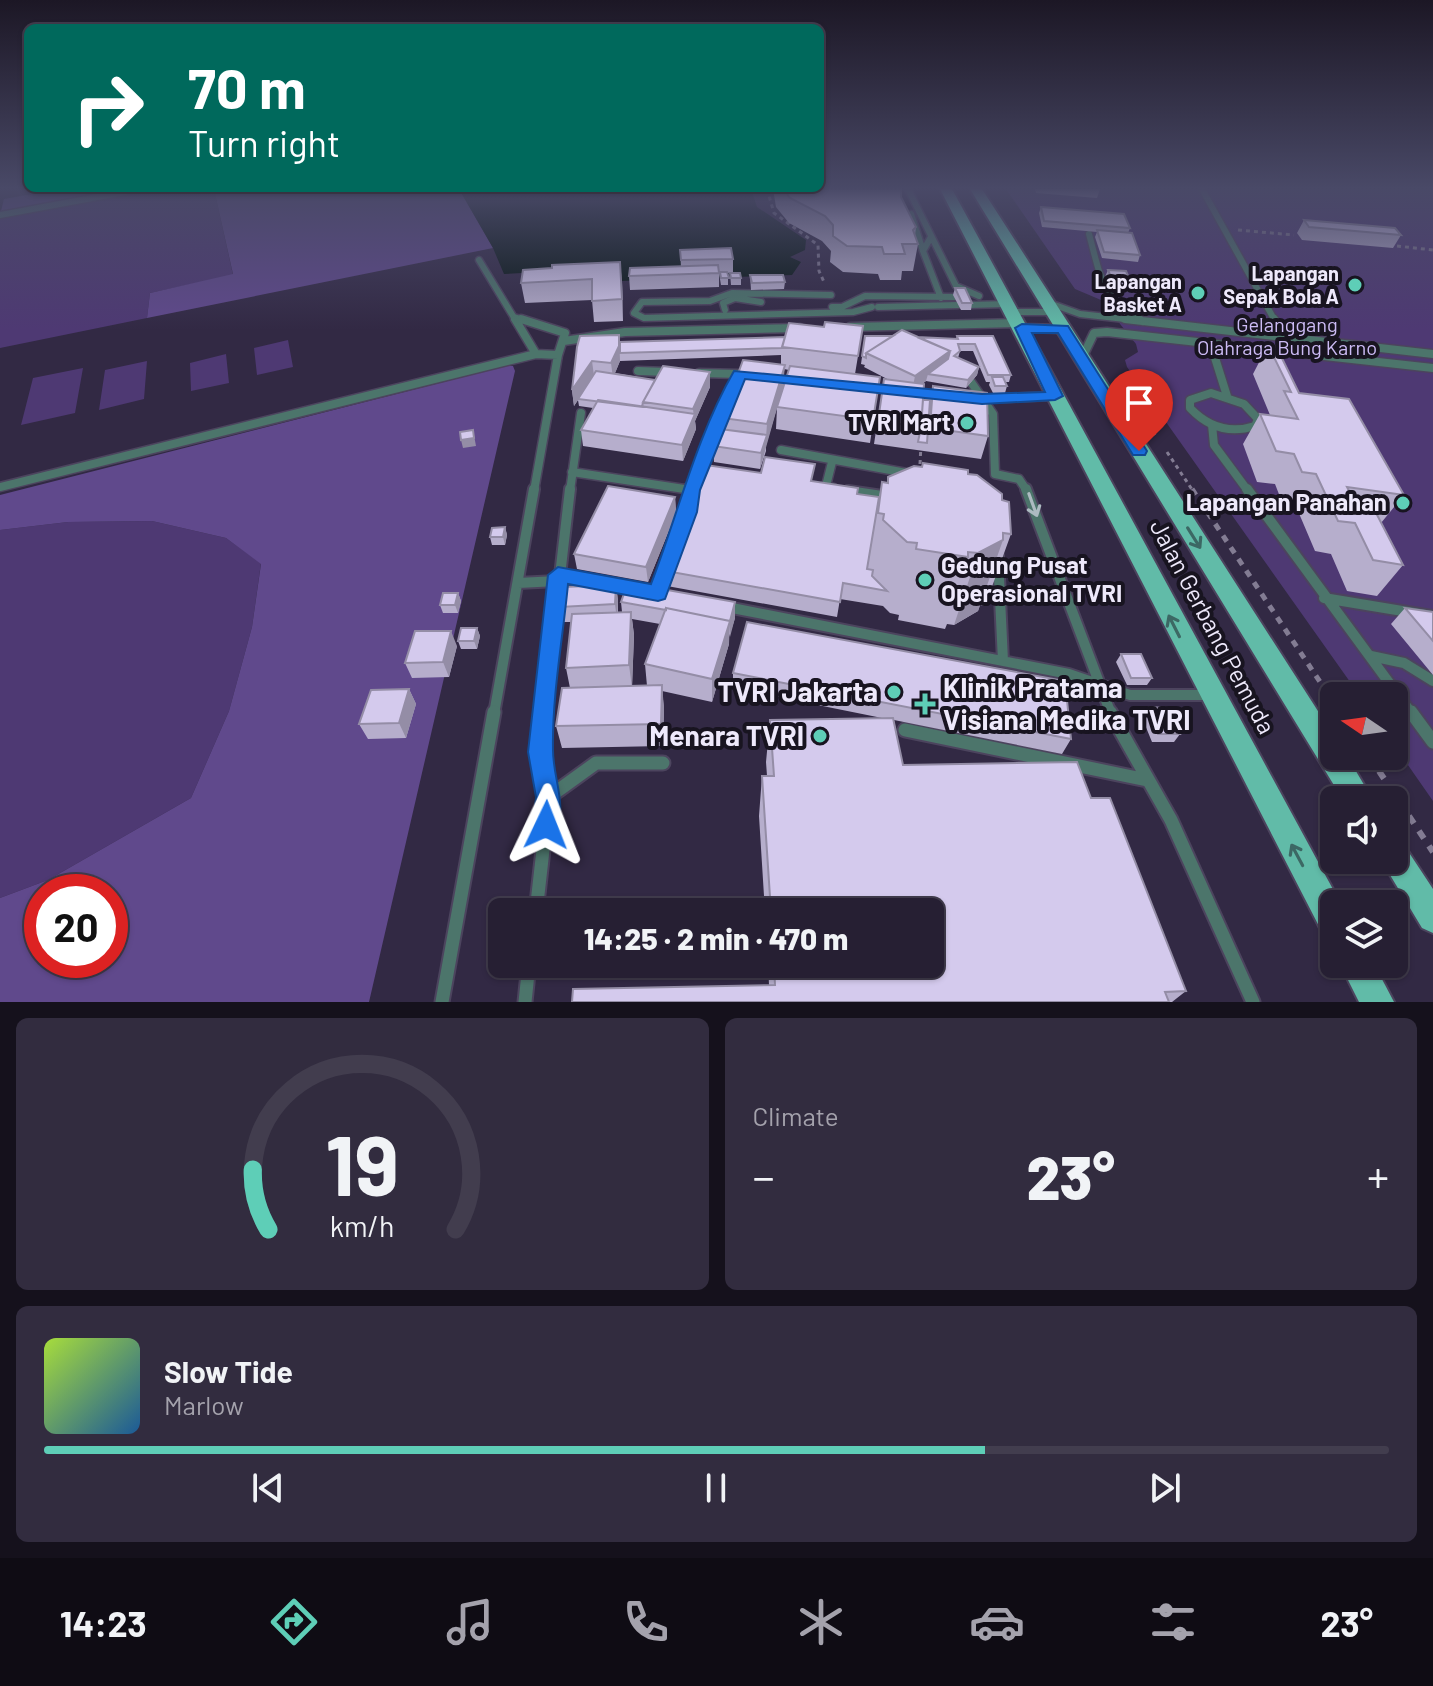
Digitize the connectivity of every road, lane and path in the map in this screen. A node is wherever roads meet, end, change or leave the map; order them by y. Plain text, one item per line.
1 (805, 236) edge
2 (918, 236) edge
3 (971, 236) edge
4 (1005, 236) edge
5 (1089, 236) edge
6 (1227, 236) edge
7 (931, 237) joint
8 (1397, 246) edge
9 (1433, 250) edge
10 (923, 251) junction
11 (479, 260) dead end
12 (979, 296) junction
13 (859, 298) junction
14 (941, 298) junction
15 (710, 301) junction
16 (1013, 312) junction
17 (723, 313) junction
18 (1053, 314) junction
19 (513, 317) junction
20 (1142, 321) junction
21 (1177, 325) junction
22 (847, 327) edge
23 (815, 328) edge
24 (1284, 337) junction
25 (1183, 339) junction
26 (564, 341) junction
27 (1210, 342) junction
28 (1399, 350) junction
29 (1291, 351) junction
30 (536, 354) junction
31 (1433, 354) edge
32 (558, 355) junction
33 (1081, 359) junction
34 (1409, 365) junction
35 (1433, 368) edge
36 (638, 371) dead end
37 (740, 374) junction
38 (755, 376) edge
39 (971, 382) edge
40 (1055, 396) junction
41 (1227, 396) junction
42 (976, 398) junction
43 (581, 413) dead end
44 (1145, 420) dead end
45 (1212, 425) junction
46 (922, 435) edge
47 (781, 450) dead end
48 (832, 462) junction
49 (572, 472) junction
50 (919, 475) joint
51 (0, 487) edge
52 (691, 490) junction
53 (894, 498) edge
54 (997, 543) edge
55 (558, 578) junction
56 (518, 583) junction
57 (658, 594) junction
58 (672, 596) edge
59 (1324, 598) junction
60 (716, 605) edge
61 (1433, 616) edge
62 (1371, 656) junction
63 (1003, 661) junction
64 (1433, 681) edge
65 (1097, 682) junction
66 (1320, 682) edge
67 (1210, 695) junction
68 (905, 730) dead end
69 (1433, 742) edge
70 (663, 763) dead end
71 (1378, 770) edge
72 (1147, 780) junction
73 (1350, 786) edge
74 (549, 797) junction
75 (1433, 852) edge
76 (1406, 874) edge
77 (1320, 897) edge
78 (538, 898) edge
79 (1433, 917) edge
80 (528, 978) edge
81 (1364, 978) edge
82 (442, 1002) edge
83 (525, 1002) edge
84 (1253, 1002) edge
85 (1377, 1002) edge

1 - 13 path
2 - 10 lane
3 - 16 main road, Jalan Gerbang Pemuda
4 - 18 main road, Jalan Gerbang Pemuda
5 - 20 lane
6 - 24 lane
7 - 10 lane
7 - 12 lane
8 - 9 path
10 - 14 lane
11 - 19 lane
12 - 16 lane
12 - 16 lane
13 - 14 lane
13 - 17 lane
14 - 17 lane
15 - 17 lane
15 - 17 lane
15 - 17 lane
16 - 18 lane
16 - 18 lane
16 - 22 lane
16 - 40 main road, Jalan Gerbang Pemuda
18 - 20 lane
18 - 33 main road, Jalan Gerbang Pemuda
19 - 26 lane
19 - 30 lane
20 - 21 lane
21 - 24 lane
21 - 25 lane
23 - 26 lane
24 - 28 lane
24 - 29 lane
25 - 27 lane
25 - 33 lane
26 - 32 lane
27 - 29 lane
27 - 41 lane
28 - 31 lane
28 - 34 lane
29 - 34 lane
30 - 32 lane
30 - 51 lane
32 - 56 lane
33 -> 73 main road, Jalan Gerbang Pemuda
34 - 35 lane
36 - 37 lane
37 - 38 lane
37 - 52 lane
39 - 42 lane
40 - 42 lane
67 -> 40 main road, Jalan Gerbang Pemuda
41 - 45 lane
41 - 45 lane
42 -> 65 lane
43 - 49 lane
44 - 66 path
45 - 59 lane
46 - 50 path
47 - 48 lane
48 - 50 lane
48 - 53 lane
49 - 52 lane
49 - 55 lane
52 - 57 lane
54 - 63 lane
55 - 56 lane
55 - 57 lane
55 - 74 lane
56 - 82 lane
57 - 58 lane
59 - 61 lane
59 - 62 lane
60 - 63 lane
62 - 64 lane
62 - 69 lane
63 - 65 lane
65 - 67 lane
65 - 72 lane
77 -> 67 main road, Jalan Gerbang Pemuda
68 - 72 lane
70 - 74 lane
71 - 75 path
72 - 84 lane
74 - 78 lane
76 - 79 main road
80 - 83 lane
81 - 85 main road

